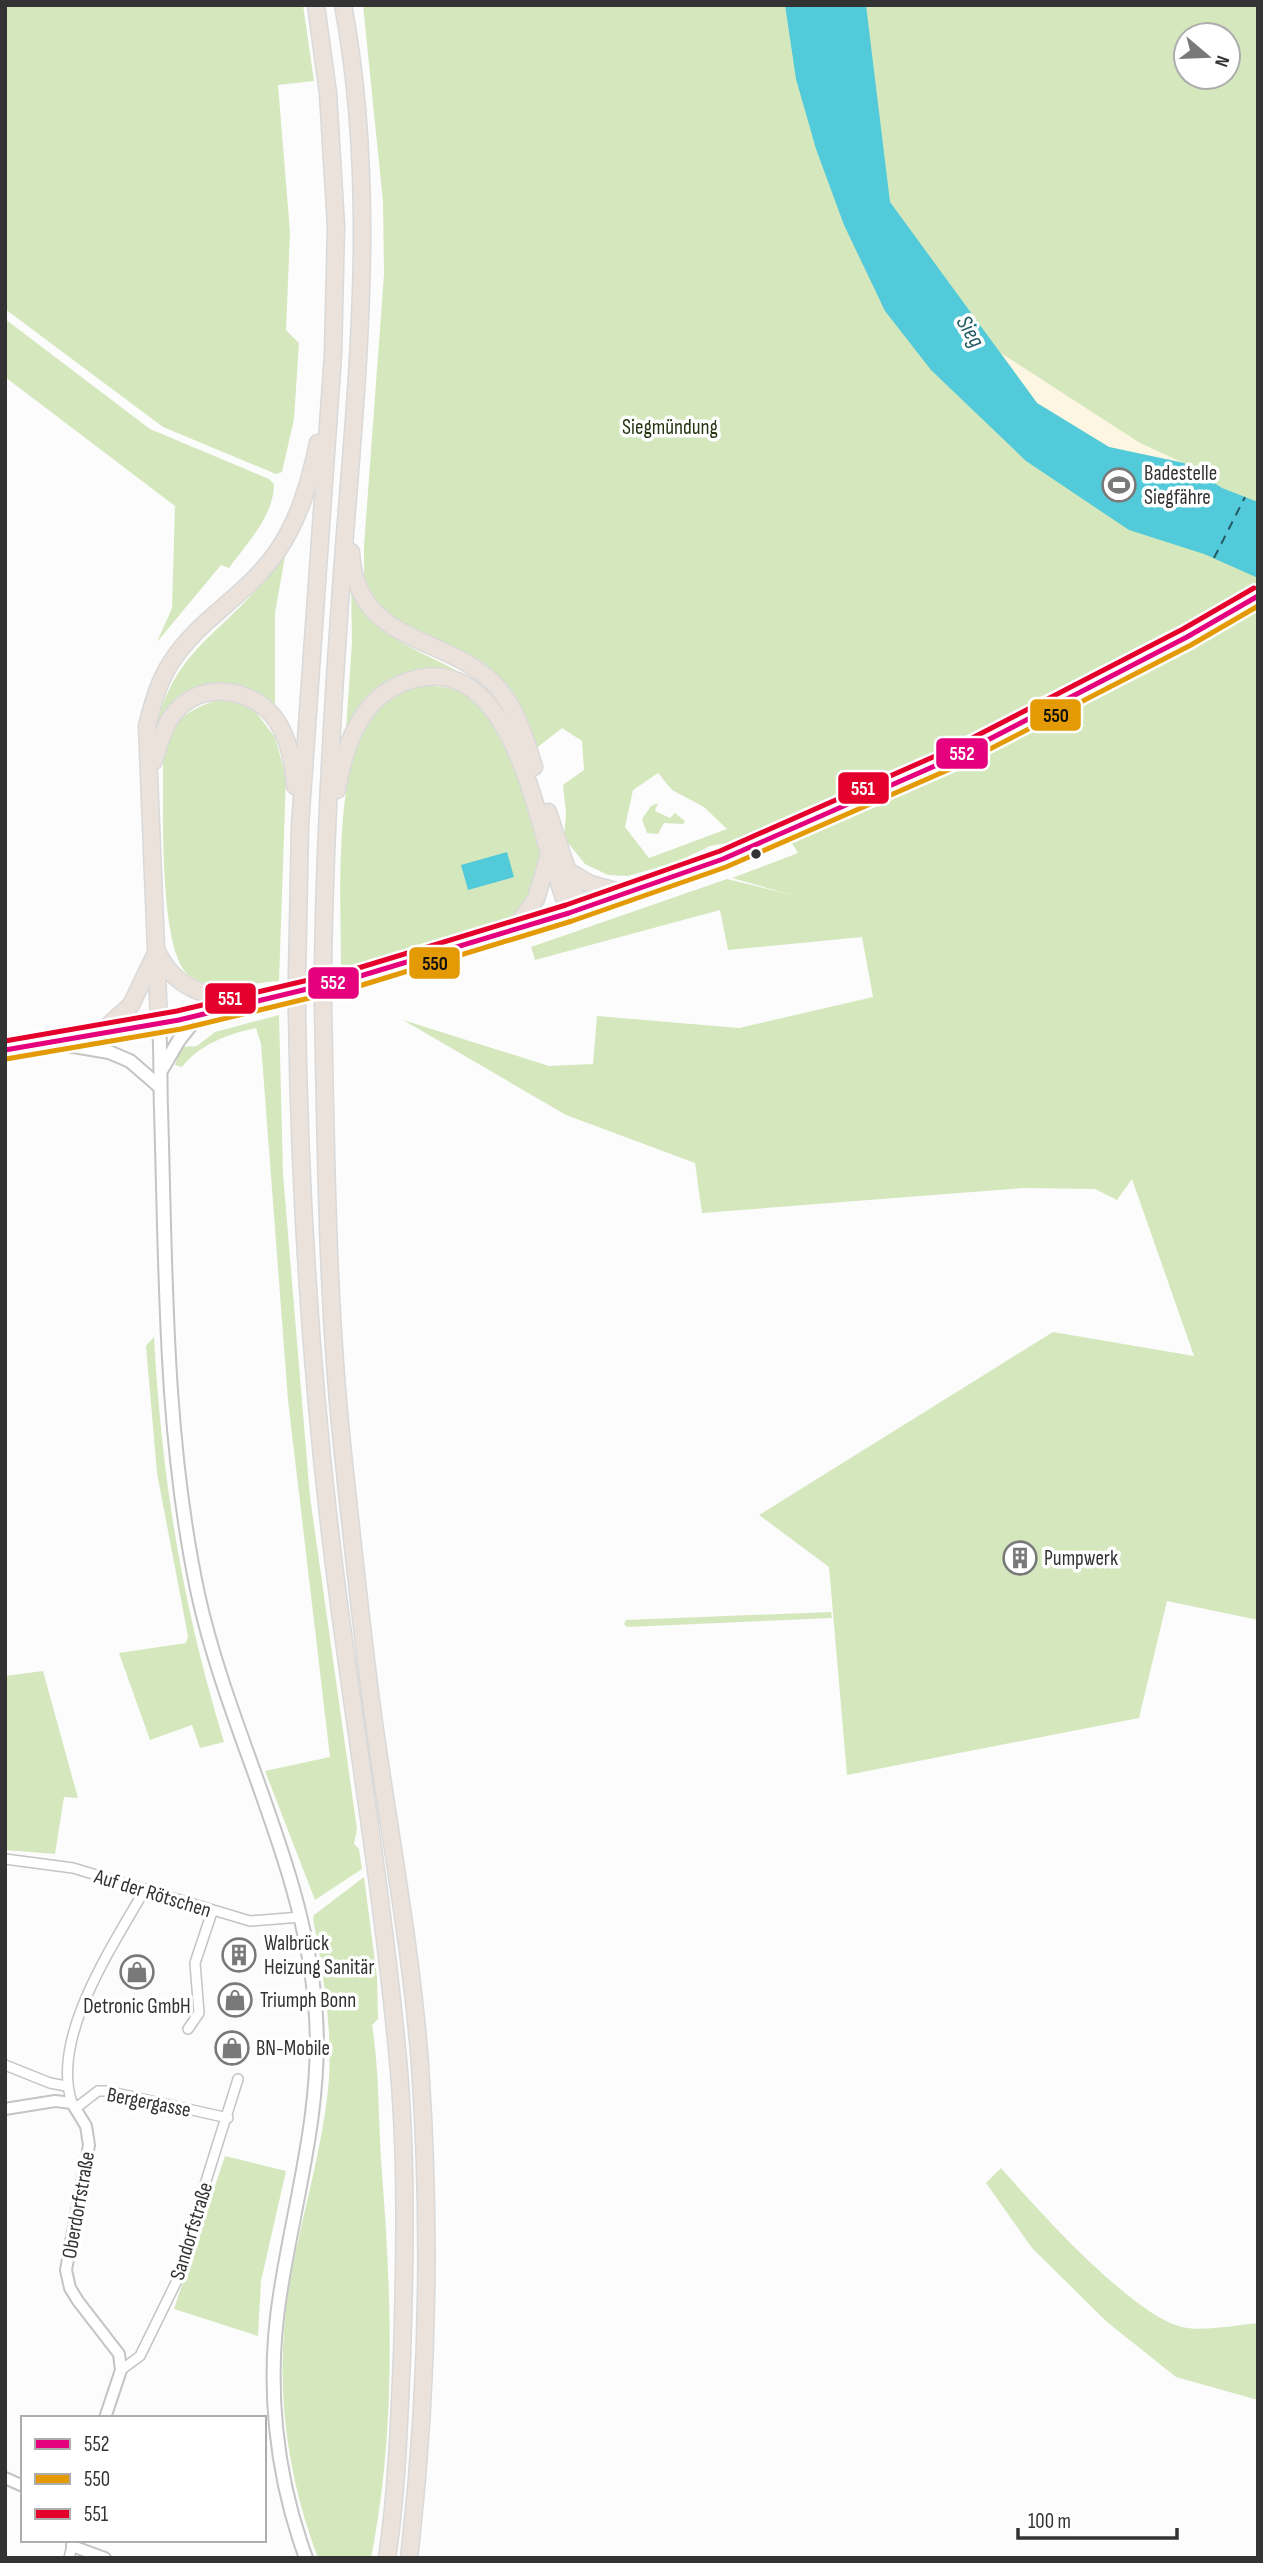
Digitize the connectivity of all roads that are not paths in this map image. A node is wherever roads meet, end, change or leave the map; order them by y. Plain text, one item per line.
1 (316, 5) edge
2 (343, 5) edge
3 (332, 354) junction
4 (348, 494) junction
5 (1258, 596) edge
6 (151, 773) junction
7 (300, 826) junction
8 (549, 853) junction
9 (324, 861) junction
10 (568, 871) junction
11 (623, 893) junction
12 (575, 911) junction
13 (514, 930) junction
14 (157, 951) junction
15 (251, 1002) junction
16 (198, 1016) junction
17 (159, 1023) junction
18 (100, 1033) junction
19 (52, 1042) junction
20 (5, 1050) edge
21 (160, 1072) junction
22 (160, 1087) junction
23 (5, 1859) edge
24 (145, 1889) junction
25 (212, 1912) junction
26 (301, 1917) junction
27 (188, 2029) dead end
28 (5, 2065) edge
29 (238, 2079) dead end
30 (66, 2086) junction
31 (74, 2106) junction
32 (5, 2109) edge
33 (228, 2118) junction
34 (121, 2370) junction
35 (106, 2416) edge
36 (5, 2478) edge
37 (21, 2485) edge
38 (73, 2543) edge
39 (69, 2558) edge
40 (105, 2558) edge
41 (306, 2558) edge
42 (387, 2558) edge
43 (409, 2558) edge

1 - 3 highway
2 - 4 highway
3 - 6 highway
3 - 7 highway
4 - 9 highway
4 - 10 highway
5 - 11 main road
6 - 7 highway
6 - 14 highway
7 - 42 highway, bridge
8 - 9 highway
8 - 12 highway
8 - 13 highway
9 - 43 highway, bridge
10 - 11 highway
10 - 12 highway
11 - 12 main road
12 - 13 main road
13 - 15 main road
14 - 15 highway
14 - 17 highway
14 - 18 highway
15 - 16 main road
16 - 17 main road
16 - 21 main road
17 - 18 main road
17 - 21 main road
18 - 19 main road
19 - 20 main road
19 - 22 main road
21 - 22 main road
22 - 26 main road
23 - 24 street, Auf der Rötschen
24 - 25 street, Auf der Rötschen
24 - 30 street
25 - 26 street, Auf der Rötschen
25 - 27 street
26 - 41 main road
28 - 30 street
29 - 33 street, Sandorfstraße
30 - 31 street
31 - 32 street
31 - 33 street, Bergergasse
31 - 34 street, Oberdorfstraße
33 - 34 street, Sandorfstraße
34 - 35 street
36 - 37 street
38 - 39 street
38 - 40 street

